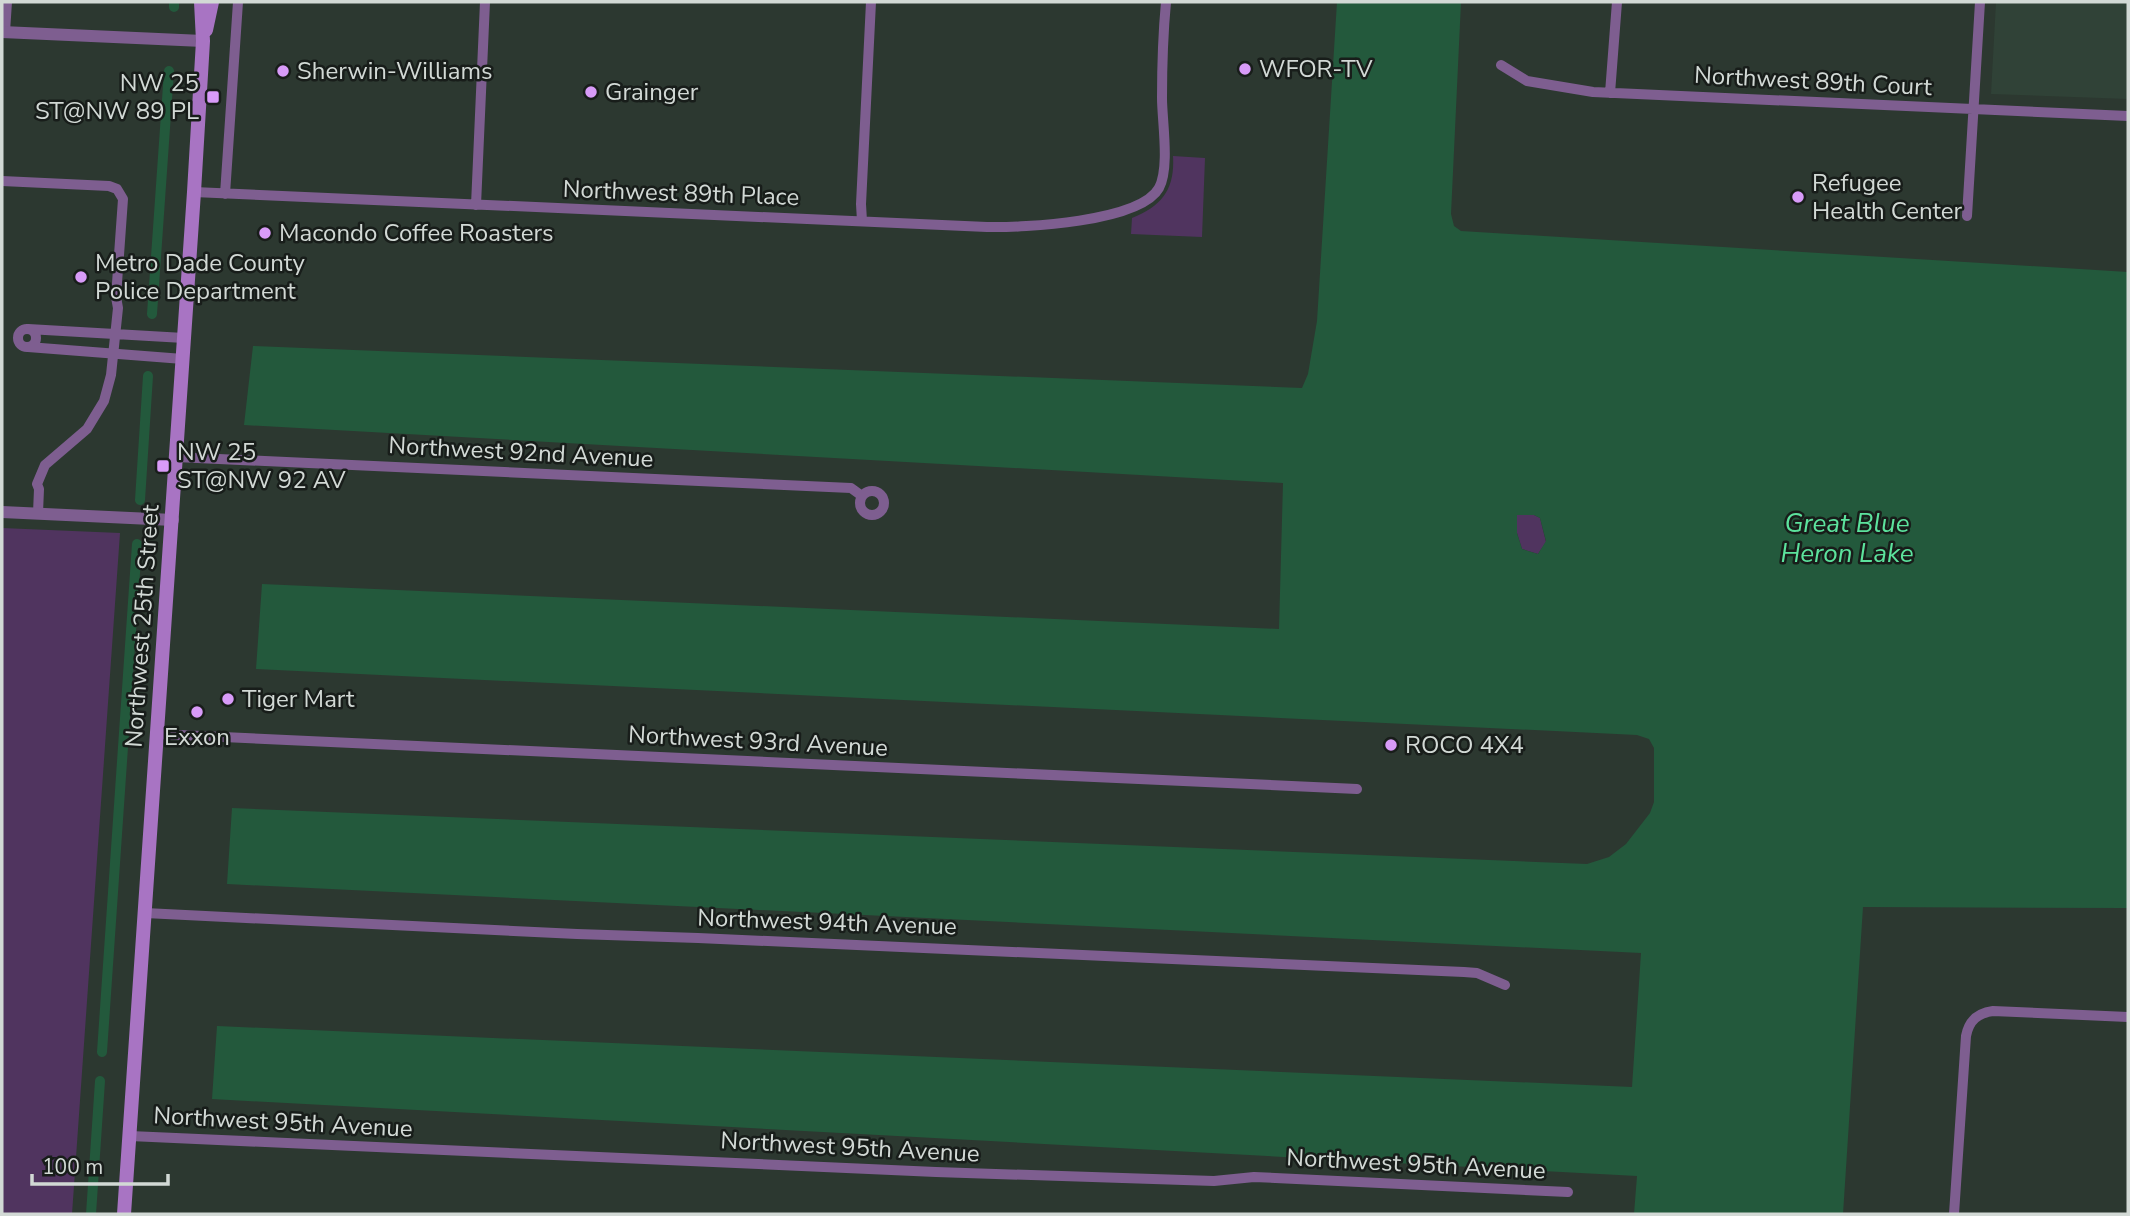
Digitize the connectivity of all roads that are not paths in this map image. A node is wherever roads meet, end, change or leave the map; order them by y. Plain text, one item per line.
1 (7, 2) edge
2 (201, 2) edge
3 (212, 2) edge
4 (238, 2) edge
5 (485, 2) edge
6 (871, 2) edge
7 (1166, 2) edge
8 (1616, 2) edge
9 (1980, 2) edge
10 (3, 32) edge
11 (203, 41) junction
12 (1501, 65) dead end
13 (1611, 93) junction
14 (1973, 109) junction
15 (2128, 116) edge
16 (2, 181) edge
17 (194, 192) junction
18 (225, 194) junction
19 (476, 205) junction
20 (1967, 216) dead end
21 (862, 221) junction
22 (114, 333) junction
23 (133, 335) junction
24 (184, 338) junction
25 (113, 354) junction
26 (132, 355) junction
27 (183, 359) junction
28 (176, 457) junction
29 (862, 496) dead end
30 (2, 512) edge
31 (38, 513) junction
32 (173, 520) junction
33 (157, 734) junction
34 (1357, 789) dead end
35 (145, 913) junction
36 (1505, 985) dead end
37 (2128, 1017) edge
38 (130, 1136) junction
39 (1568, 1192) dead end
40 (124, 1214) edge
41 (1954, 1214) edge

1 - 10 street
2 - 11 main road, Northwest 25th Street
3 - 11 main road, Northwest 25th Street
4 - 18 street
5 - 19 street
6 - 21 street
7 - 21 street, Northwest 89th Place
8 - 13 street
9 - 14 street
10 - 11 street
11 - 17 main road, Northwest 25th Street
12 - 13 street, Northwest 89th Court
13 - 14 street, Northwest 89th Court
14 - 15 street, Northwest 89th Court
14 - 20 street
16 - 22 street
17 - 18 street, Northwest 89th Place
17 - 24 main road, Northwest 25th Street
18 - 19 street, Northwest 89th Place
19 - 21 street, Northwest 89th Place
22 - 23 street
22 - 25 street
22 - 25 street
23 - 24 street
23 - 26 street
24 - 27 main road, Northwest 25th Street
25 - 26 street
25 - 31 street
26 - 27 street
27 - 28 main road, Northwest 25th Street
28 - 29 street, Northwest 92nd Avenue
28 - 32 main road, Northwest 25th Street
30 - 31 street
31 - 32 street
32 - 33 main road, Northwest 25th Street
33 - 34 street, Northwest 93rd Avenue
33 - 35 main road, Northwest 25th Street
35 - 36 street, Northwest 94th Avenue
35 - 38 main road, Northwest 25th Street
37 - 41 street
38 - 39 street, Northwest 95th Avenue
38 - 40 main road, Northwest 25th Street

